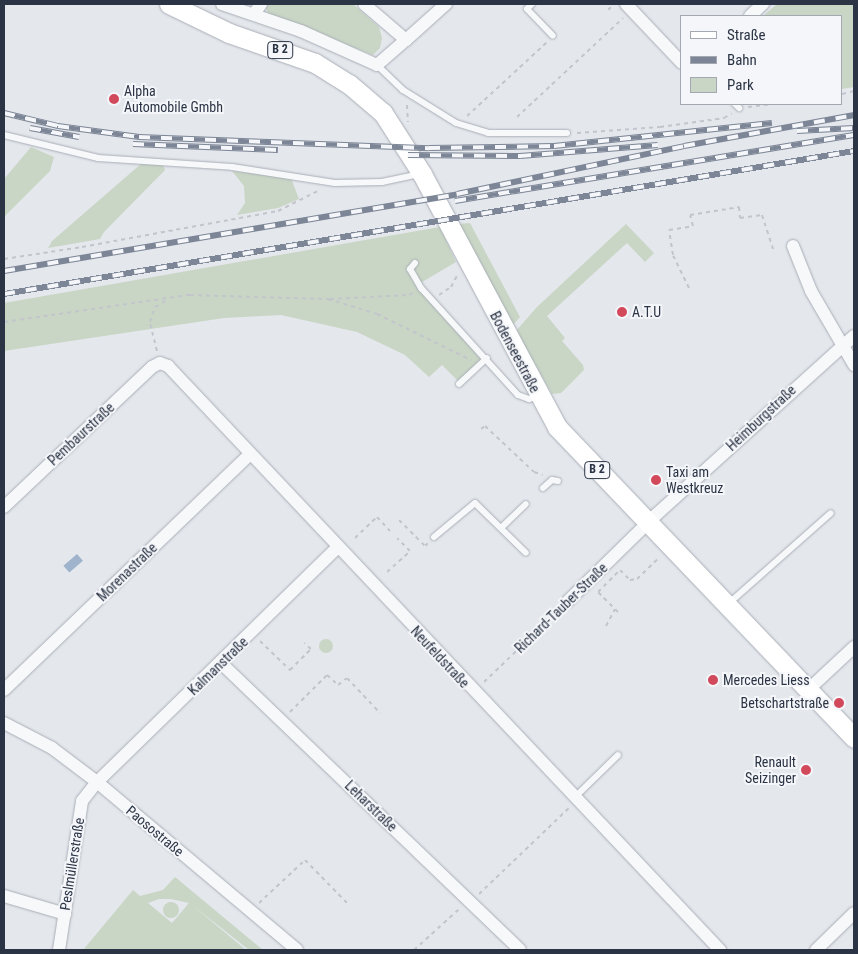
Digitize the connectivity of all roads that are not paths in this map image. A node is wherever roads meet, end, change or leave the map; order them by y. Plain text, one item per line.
1 (168, 4) edge
2 (222, 4) edge
3 (364, 4) edge
4 (446, 4) edge
5 (532, 4) edge
6 (764, 4) edge
7 (622, 8) edge
8 (257, 9) edge
9 (751, 15) edge
10 (553, 36) road end
11 (406, 40) junction
12 (680, 61) edge
13 (377, 65) junction
14 (567, 133) road end
15 (4, 135) edge
16 (422, 174) junction
17 (793, 246) dead end
18 (415, 263) dead end
19 (854, 336) edge
20 (840, 346) junction
21 (487, 358) junction
22 (160, 363) joint
23 (854, 364) edge
24 (459, 384) dead end
25 (538, 396) junction
26 (250, 454) junction
27 (555, 480) road end
28 (543, 488) dead end
29 (526, 504) dead end
30 (4, 507) edge
31 (830, 513) dead end
32 (648, 522) junction
33 (502, 527) junction
34 (434, 537) road end
35 (337, 548) junction
36 (526, 553) dead end
37 (567, 602) road end
38 (727, 604) junction
39 (854, 647) edge
40 (221, 663) junction
41 (809, 689) junction
42 (4, 690) edge
43 (4, 723) edge
44 (854, 738) edge
45 (618, 755) dead end
46 (97, 782) junction
47 (575, 799) junction
48 (4, 896) edge
49 (854, 913) edge
50 (65, 914) junction
51 (59, 950) edge
52 (297, 950) edge
53 (520, 950) edge
54 (720, 950) edge
55 (816, 950) edge

1 - 16 main road, Bodenseestraße / B 2
2 - 8 street
3 - 11 street
4 - 11 street
5 - 10 lane
6 - 9 street
7 - 12 street
8 - 13 street
11 - 13 street
13 - 14 lane
15 - 16 lane
16 - 25 main road, Bodenseestraße / B 2
17 - 20 street
18 - 21 lane
19 - 20 street, Heimburgstraße
20 - 23 street
20 - 32 street, Heimburgstraße
21 - 24 lane
21 - 25 lane
22 - 26 street, Neufeldstraße
22 - 30 street, Pembaurstraße
25 - 32 main road, Bodenseestraße / B 2
26 - 35 street, Neufeldstraße
26 - 42 street, Morenastraße
27 - 28 lane
29 - 33 lane
31 - 38 lane
32 - 37 street, Richard-Tauber-Straße
32 - 38 main road, Bodenseestraße / B 2
33 - 34 lane
33 - 36 lane
35 - 40 street, Kalmanstraße
35 - 47 street, Neufeldstraße
38 - 41 main road, Bodenseestraße / B 2
39 - 41 street
40 - 46 street, Kalmanstraße
40 - 53 street, Leharstraße
41 - 44 main road, Bodenseestraße / B 2
43 - 46 street, Paosostraße
45 - 47 lane
46 - 50 street, Peslmüllerstraße
46 - 52 street, Paosostraße
47 - 54 street, Neufeldstraße
48 - 50 street
49 - 55 street
50 - 51 street, Peslmüllerstraße

